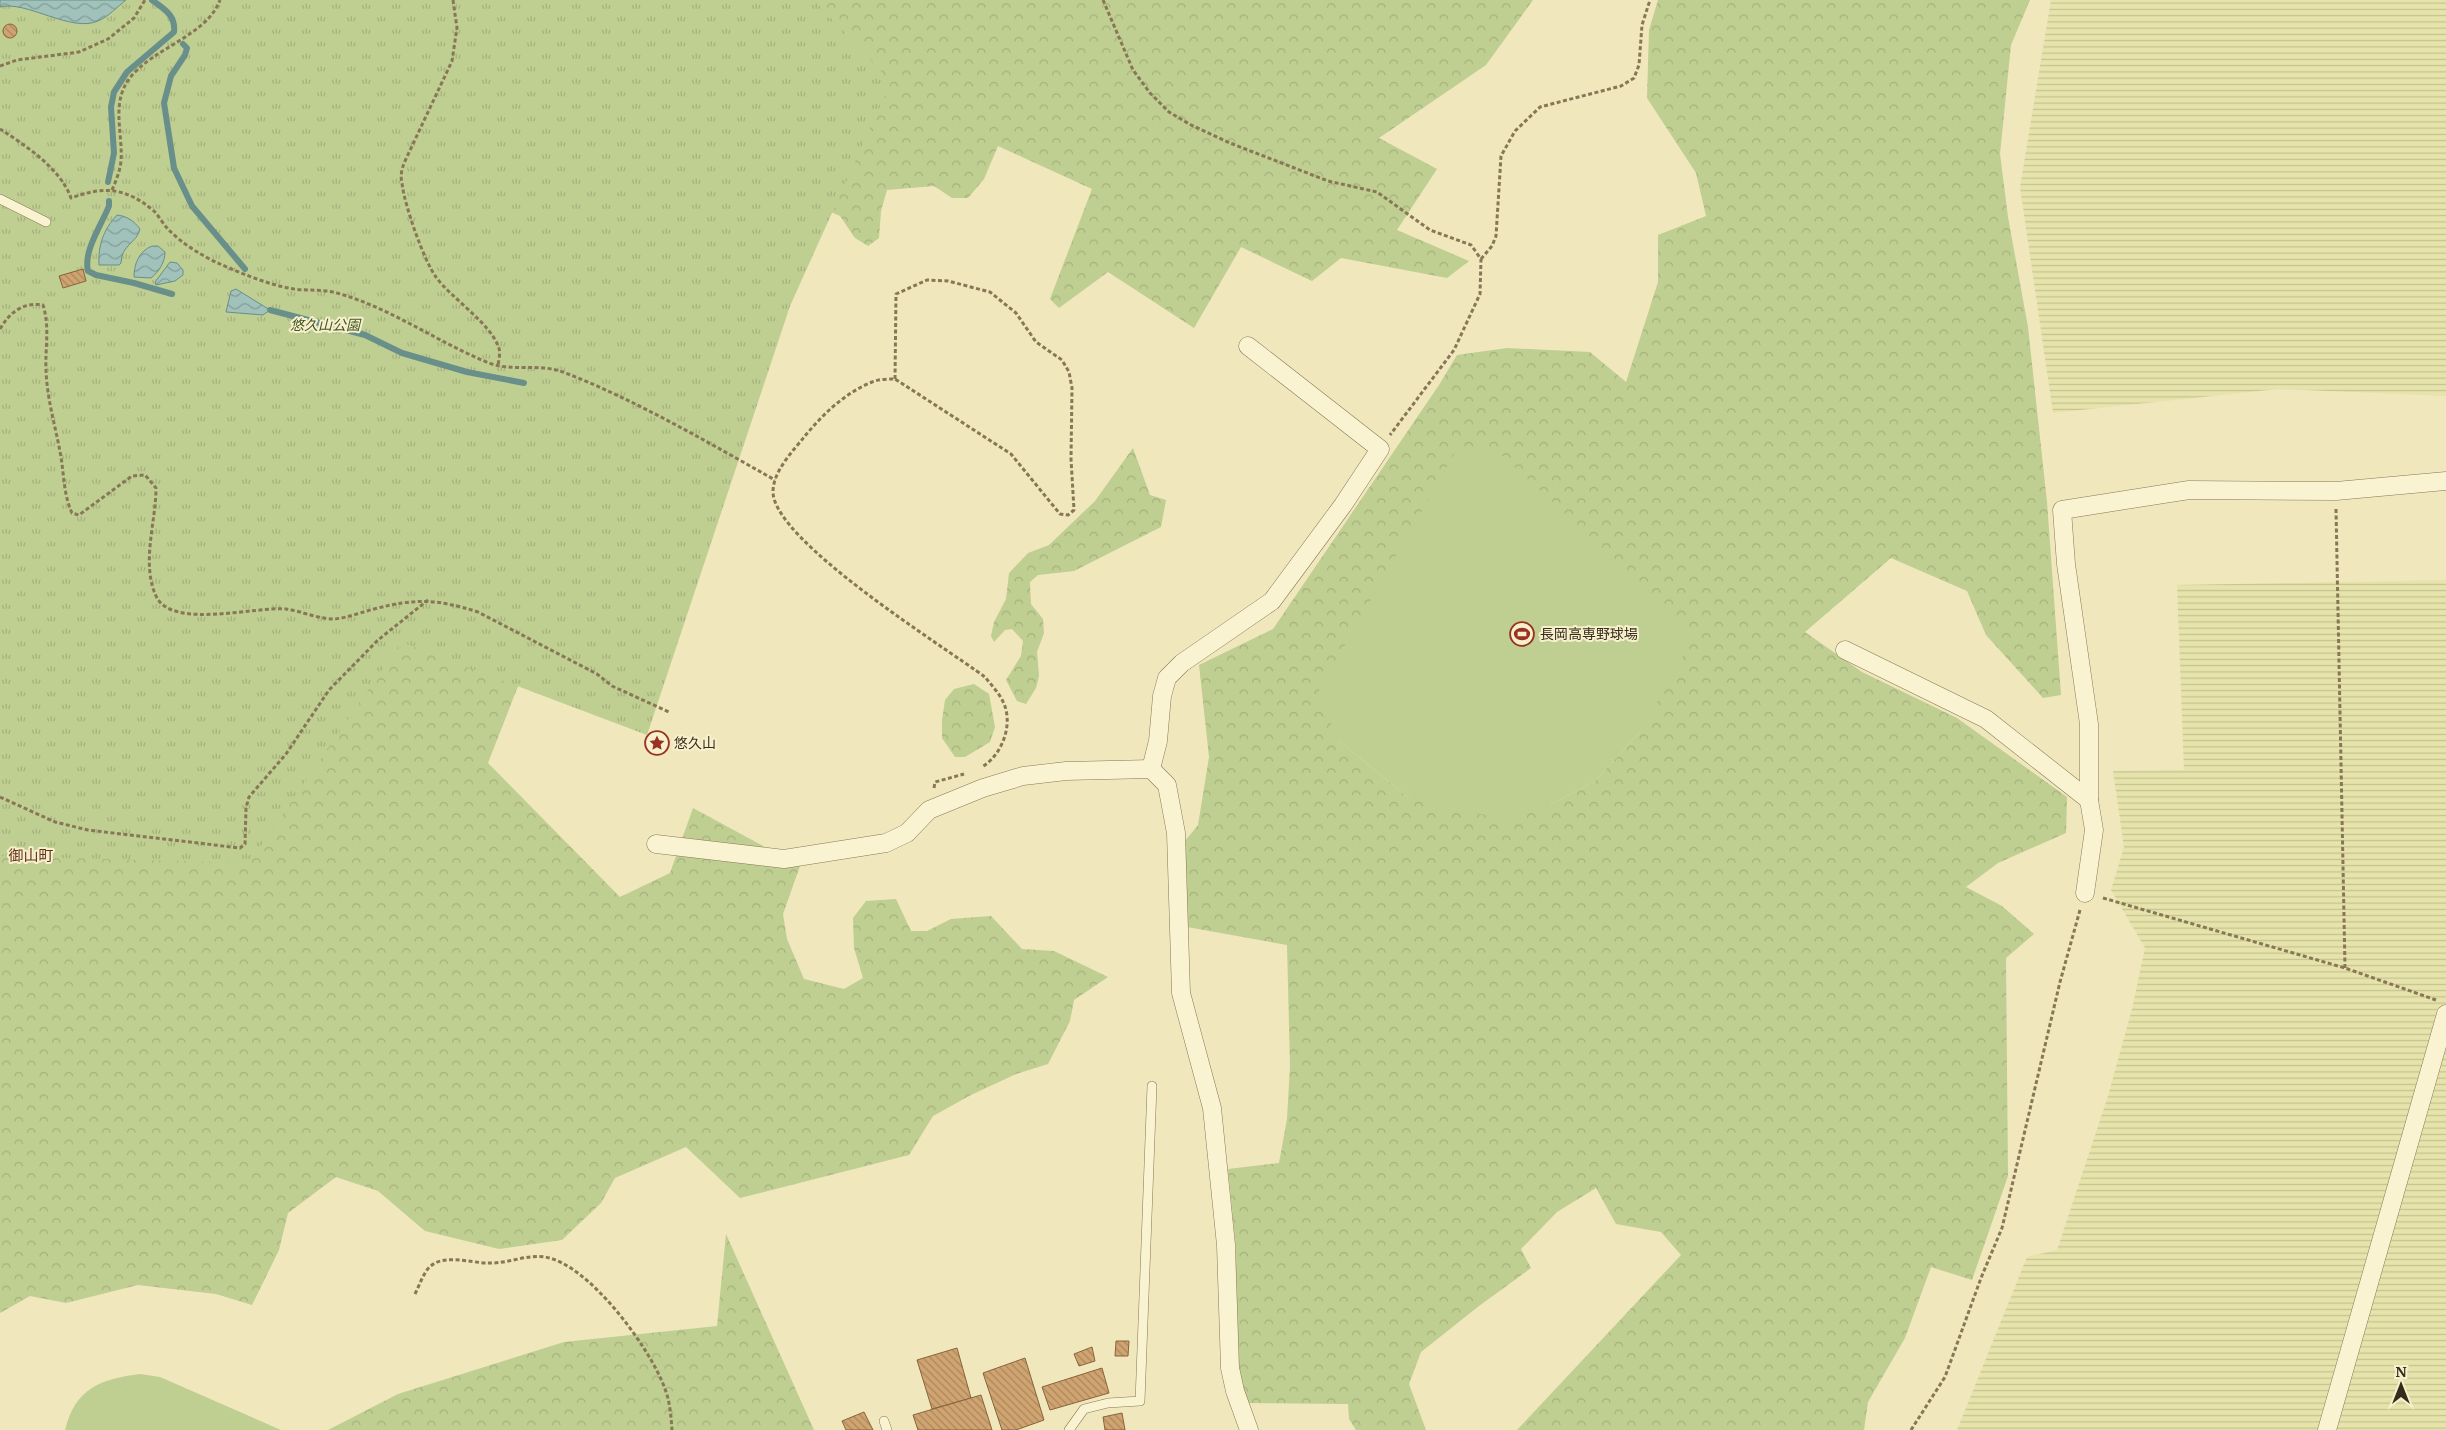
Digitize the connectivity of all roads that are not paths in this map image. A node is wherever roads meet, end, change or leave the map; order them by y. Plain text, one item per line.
1 (0, 199) edge
2 (46, 222) dead end
3 (1248, 346) dead end
4 (2446, 481) edge
5 (1845, 650) dead end
6 (1151, 769) junction
7 (2089, 800) junction
8 (656, 844) dead end
9 (2085, 893) road end
10 (2441, 1007) edge
11 (1152, 1086) dead end
12 (1069, 1430) edge
13 (1249, 1430) edge
14 (2327, 1430) edge

1 - 2 lane
3 - 6 street
4 - 7 street
5 - 7 street
6 - 8 street
6 - 13 street
7 - 9 street
10 - 14 street
11 - 12 lane

